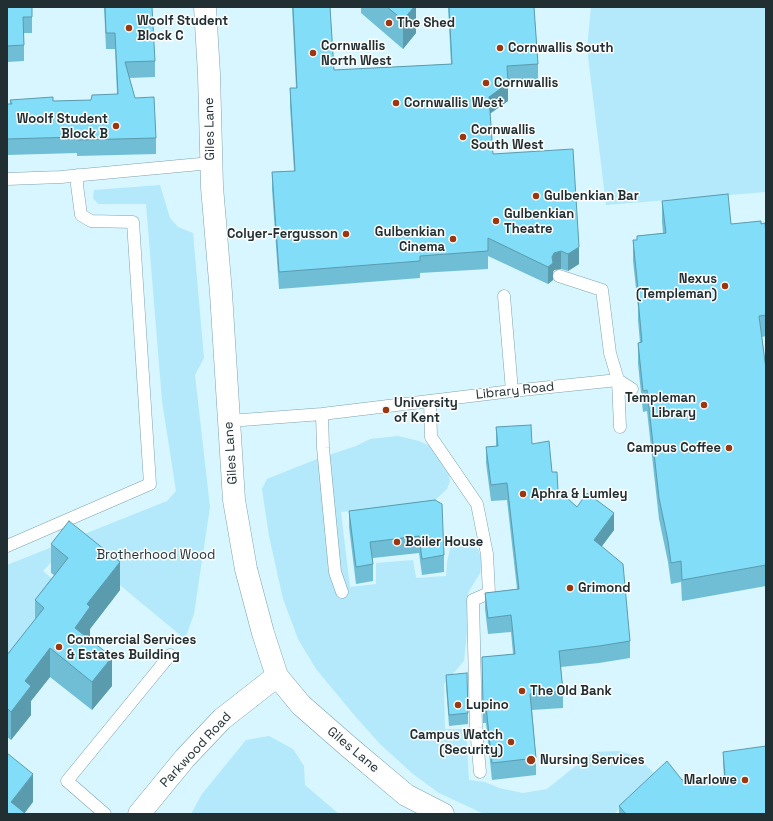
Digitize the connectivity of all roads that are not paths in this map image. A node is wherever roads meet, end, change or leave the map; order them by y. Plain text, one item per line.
1 (205, 7) edge
2 (211, 163) junction
3 (78, 176) junction
4 (7, 179) edge
5 (559, 276) dead end
6 (504, 296) dead end
7 (618, 380) junction
8 (632, 389) dead end
9 (512, 390) junction
10 (430, 401) junction
11 (322, 414) junction
12 (229, 422) junction
13 (620, 427) dead end
14 (7, 546) edge
15 (342, 592) dead end
16 (170, 655) dead end
17 (277, 676) junction
18 (480, 772) dead end
19 (105, 814) edge
20 (139, 814) edge
21 (443, 814) edge

1 - 2 street, Giles Lane
2 - 3 lane
2 - 12 street, Giles Lane
3 - 4 lane
3 - 14 lane
5 - 7 lane
6 - 9 lane
7 - 8 lane
7 - 9 lane, Library Road
7 - 13 lane
9 - 10 lane, Library Road
10 - 11 lane, Library Road
10 - 18 lane
11 - 12 lane, Library Road
11 - 15 lane
12 - 17 street, Giles Lane
16 - 19 lane
17 - 20 street, Parkwood Road
17 - 21 street, Giles Lane

